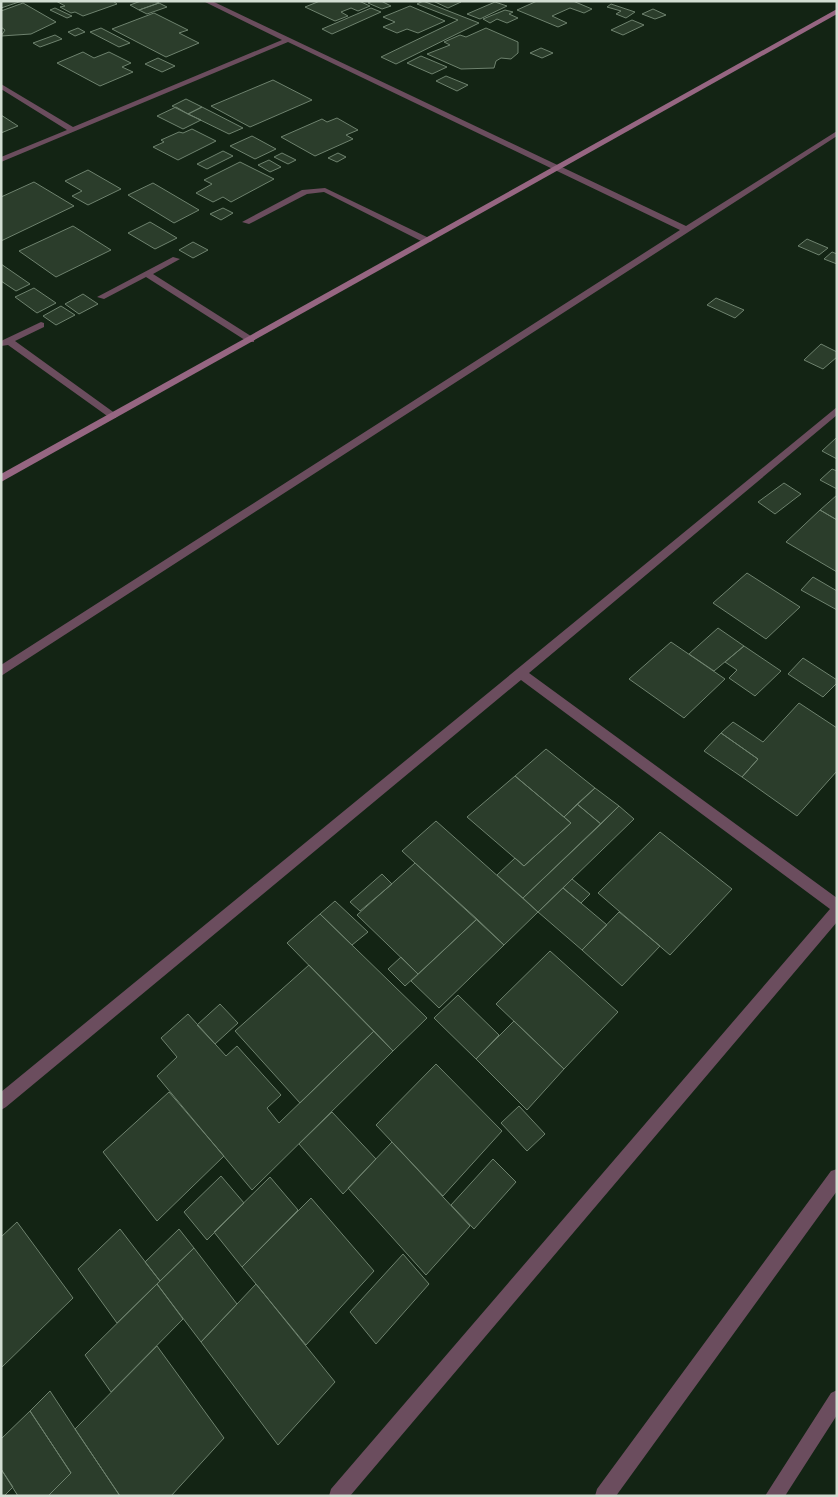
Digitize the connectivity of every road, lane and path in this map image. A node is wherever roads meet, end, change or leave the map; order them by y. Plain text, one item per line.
1 (206, 1) edge
2 (837, 11) edge
3 (288, 40) junction
4 (1, 86) edge
5 (72, 130) junction
6 (837, 133) edge
7 (1, 160) edge
8 (557, 168) junction
9 (246, 222) dead end
10 (687, 230) junction
11 (428, 241) junction
12 (176, 259) dead end
13 (147, 274) junction
14 (101, 297) dead end
15 (41, 325) dead end
16 (251, 340) junction
17 (5, 343) edge
18 (837, 410) edge
19 (113, 416) junction
20 (1, 479) edge
21 (1, 671) edge
22 (521, 673) junction
23 (837, 906) edge
24 (837, 911) edge
25 (1, 1102) edge
26 (837, 1177) edge
27 (837, 1399) edge
28 (338, 1496) edge
29 (604, 1496) edge
30 (774, 1496) edge

1 - 3 street
2 - 8 main road
3 - 5 street
3 - 8 street
4 - 5 street
5 - 7 street
6 - 10 street
8 - 10 street
8 - 11 main road
9 - 11 street
10 - 21 street
11 - 16 main road
12 - 13 street
13 - 14 street
13 - 16 street
15 - 17 street
16 - 19 main road
17 - 19 street
18 - 22 street
19 - 20 main road
22 - 23 street
22 - 25 street
24 - 28 street
26 - 29 street
27 - 30 street

